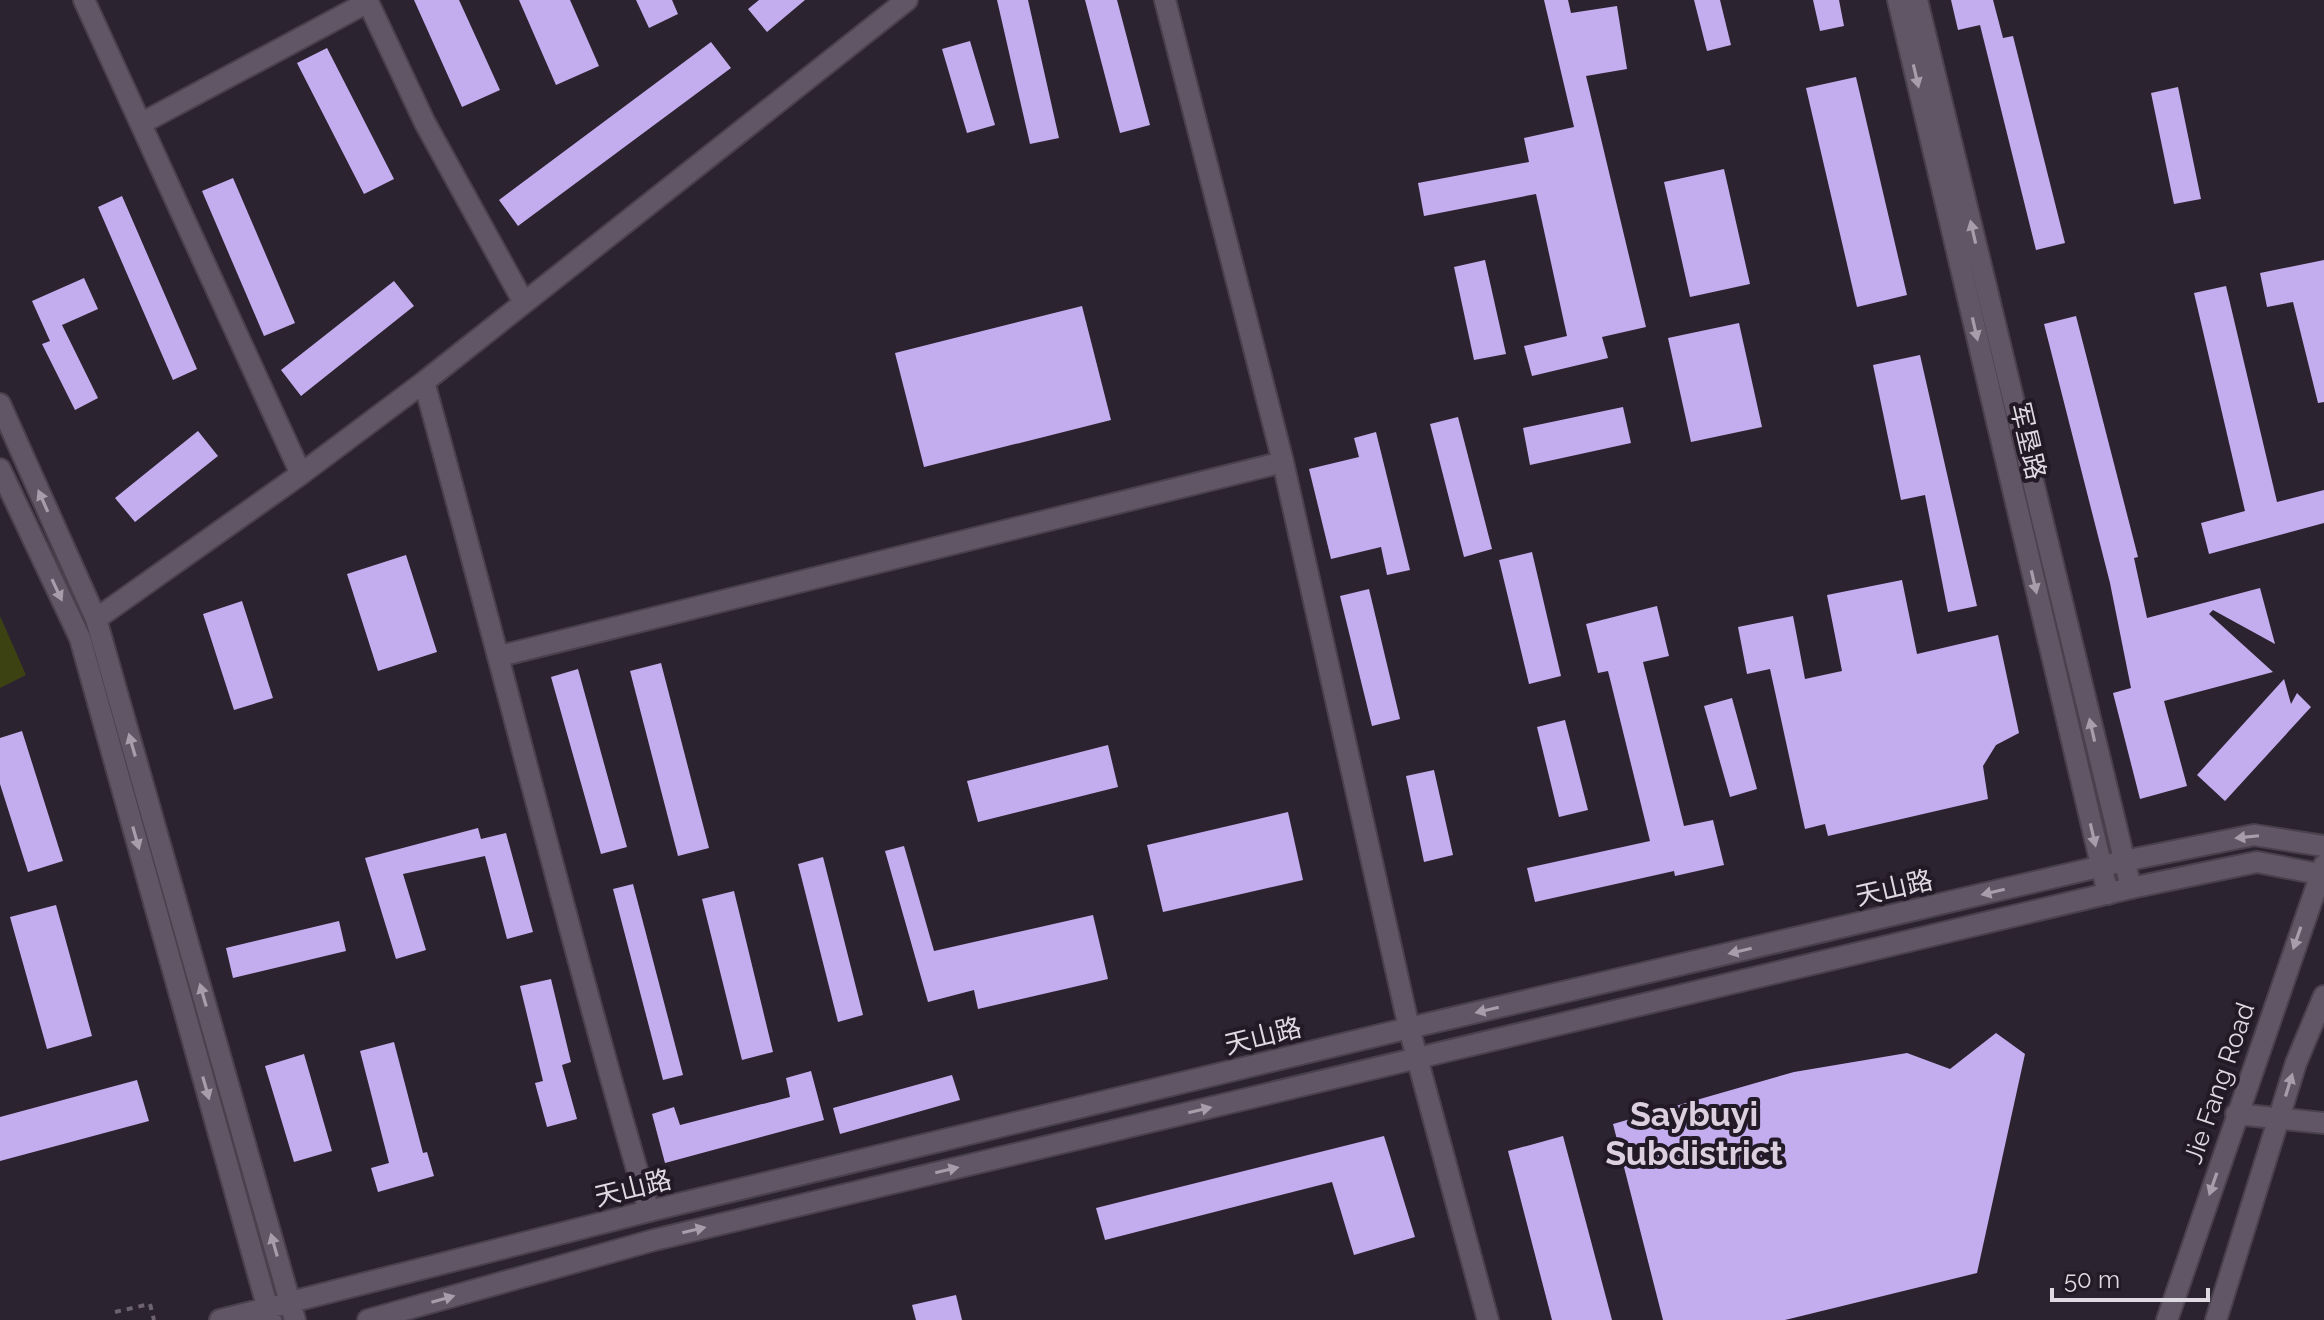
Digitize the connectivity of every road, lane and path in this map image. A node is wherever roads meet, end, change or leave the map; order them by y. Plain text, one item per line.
1 (84, 0) edge
2 (907, 0) edge
3 (1165, 0) edge
4 (1898, 0) edge
5 (1917, 0) edge
6 (367, 1) edge
7 (142, 123) junction
8 (523, 301) junction
9 (424, 382) junction
10 (0, 404) edge
11 (1283, 462) junction
12 (0, 469) edge
13 (301, 474) junction
14 (96, 619) junction
15 (500, 656) junction
16 (2324, 846) edge
17 (2124, 861) junction
18 (2101, 866) junction
19 (2322, 870) edge
20 (2131, 888) junction
21 (2108, 894) junction
22 (2324, 996) edge
23 (1409, 1028) junction
24 (1418, 1057) junction
25 (2236, 1114) junction
26 (2279, 1118) junction
27 (2324, 1123) edge
28 (649, 1211) junction
29 (293, 1310) edge
30 (115, 1312) dead end
31 (270, 1314) edge
32 (154, 1320) edge
33 (220, 1320) edge
34 (368, 1320) edge
35 (1488, 1320) edge
36 (2167, 1320) edge
37 (2216, 1320) edge

1 - 7 street
2 - 8 street
3 - 11 street
4 -> 18 street, 军垦路
17 -> 5 street, 军垦路
6 - 7 street
6 - 8 street
7 - 13 street
8 - 9 street
9 - 13 street
9 - 15 street
14 -> 10 street
11 - 15 street
11 - 23 street
12 -> 31 street
13 - 14 street
29 -> 14 street
15 - 28 street
16 -> 17 street, 天山路
17 - 18 street, 天山路
17 - 20 street, 军垦路
18 - 21 street, 军垦路
18 -> 23 street, 天山路
19 - 20 street
19 -> 25 street, Jie Fang Road
20 - 21 street
21 - 24 street
26 -> 22 street
23 - 24 street
23 - 28 street, 天山路
34 -> 24 street
24 - 35 street
25 - 26 street
25 -> 36 street, Jie Fang Road
26 - 27 street
26 - 37 street
28 - 29 street, 天山路
29 - 31 street, 天山路
30 - 32 path
31 - 33 street, 天山路

